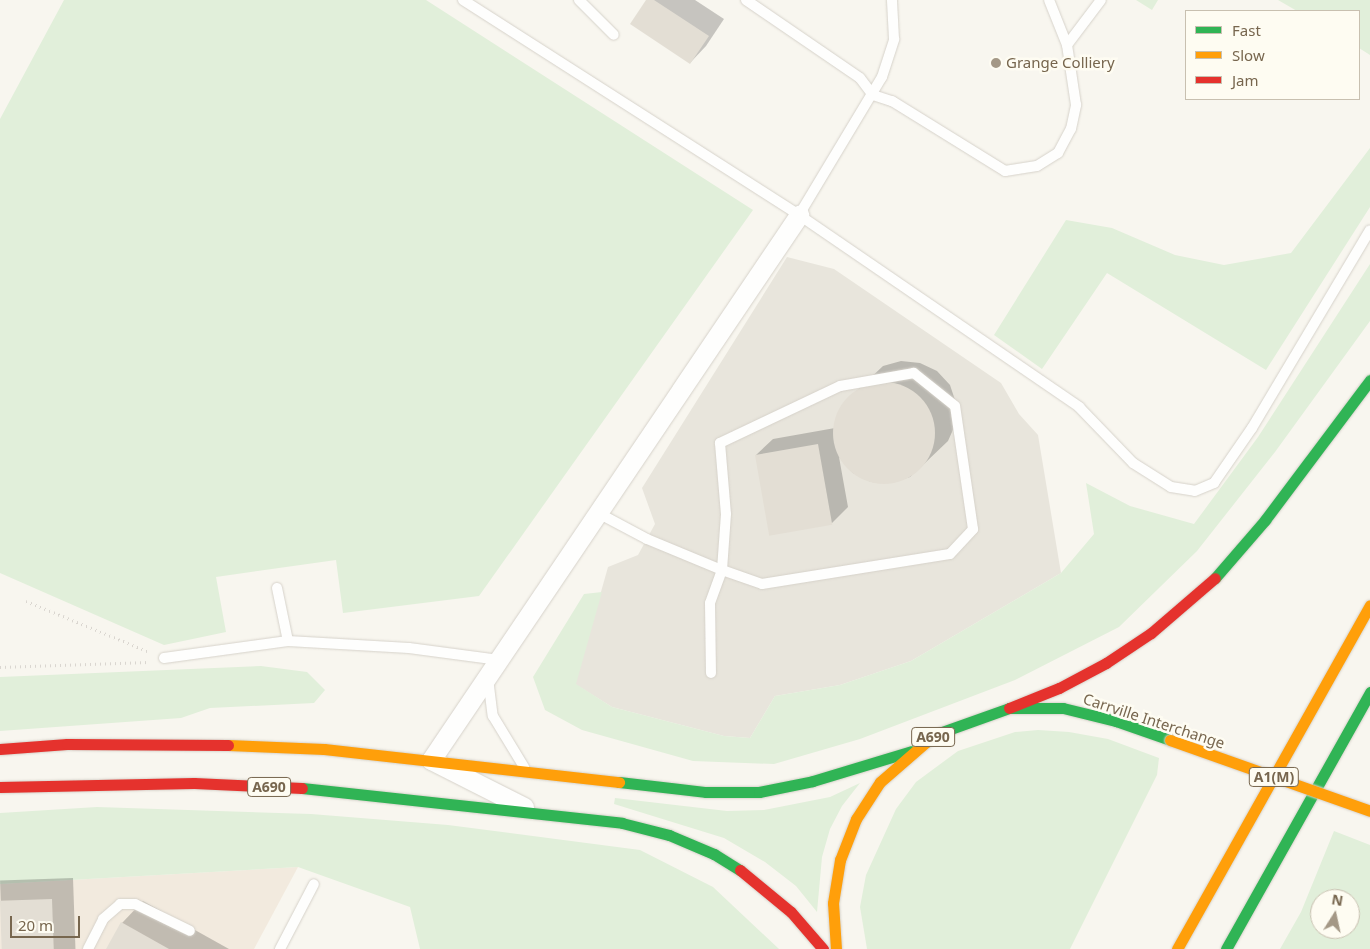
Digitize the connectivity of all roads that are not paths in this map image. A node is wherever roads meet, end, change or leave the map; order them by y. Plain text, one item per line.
1 (463, 0) edge
2 (579, 0) edge
3 (746, 0) edge
4 (892, 0) edge
5 (1049, 0) edge
6 (1100, 0) edge
7 (614, 35) dead end
8 (1067, 45) junction
9 (873, 95) junction
10 (799, 215) junction
11 (1370, 230) edge
12 (1370, 380) edge
13 (600, 514) junction
14 (722, 570) junction
15 (277, 588) dead end
16 (1370, 605) edge
17 (288, 641) junction
18 (164, 658) road end
19 (499, 660) junction
20 (711, 673) dead end
21 (488, 677) junction
22 (1370, 692) edge
23 (1009, 708) junction
24 (0, 749) edge
25 (912, 751) junction
26 (431, 760) junction
27 (528, 772) junction
28 (0, 788) edge
29 (1370, 811) edge
30 (537, 813) junction
31 (314, 884) dead end
32 (190, 931) dead end
33 (88, 949) edge
34 (280, 949) edge
35 (823, 949) edge
36 (836, 949) edge
37 (1178, 949) edge
38 (1226, 949) edge

1 - 10 lane
2 - 7 lane
3 - 9 lane
4 - 9 lane
5 - 8 lane
6 - 8 lane
8 - 9 lane
9 - 10 lane
10 - 11 lane
10 - 13 street
12 - 23 highway
13 - 14 lane
13 - 19 street
14 - 14 lane
14 - 20 lane
15 - 17 lane
16 - 37 highway, A1(M)
17 - 18 lane
17 - 19 lane
19 - 21 street
21 - 26 street
21 - 27 lane
22 - 38 highway, A1(M)
23 - 25 highway, Carrville Interchange / A690
23 - 29 highway, Carrville Interchange / A690, bridge
24 - 26 highway, A690
25 - 27 highway, A690
25 - 36 highway, Carrville Interchange / A690
26 - 27 highway, A690
26 - 30 street
28 - 30 highway, A690
30 - 35 highway, A690
31 - 34 lane
32 - 33 lane

